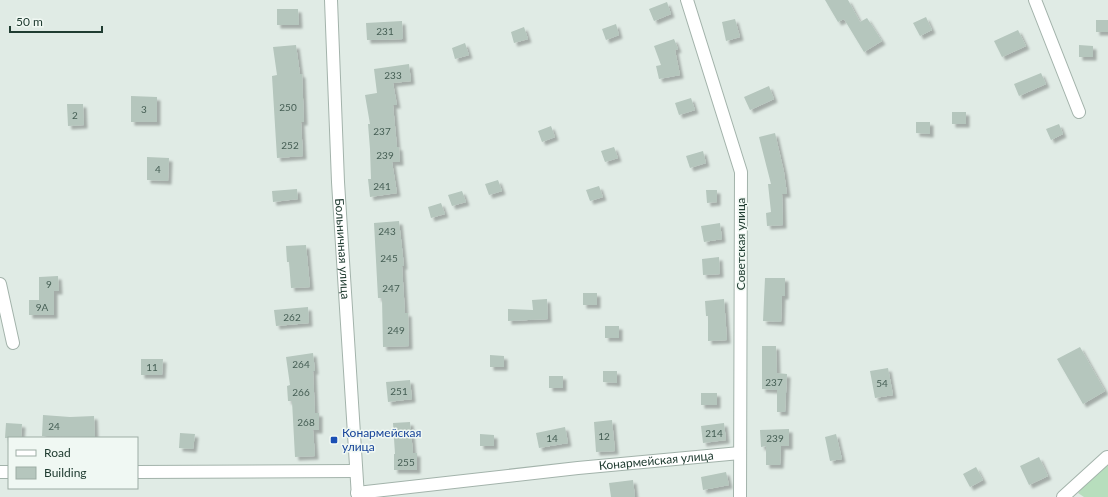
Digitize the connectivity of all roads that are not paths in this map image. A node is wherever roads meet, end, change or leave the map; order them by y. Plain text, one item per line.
1 (331, 0) edge
2 (687, 0) edge
3 (1035, 0) edge
4 (1079, 112) dead end
5 (0, 284) edge
6 (13, 343) dead end
7 (740, 453) junction
8 (1107, 457) dead end
9 (356, 471) junction
10 (138, 472) edge
11 (358, 495) edge
12 (740, 497) edge
13 (1063, 497) edge

1 - 9 street, Больничная улица
2 - 7 street, Советская улица
3 - 4 street
5 - 6 street
7 - 11 street, Конармейская улица
7 - 12 street, Советская улица
8 - 13 street
9 - 10 street
9 - 11 street, Больничная улица

